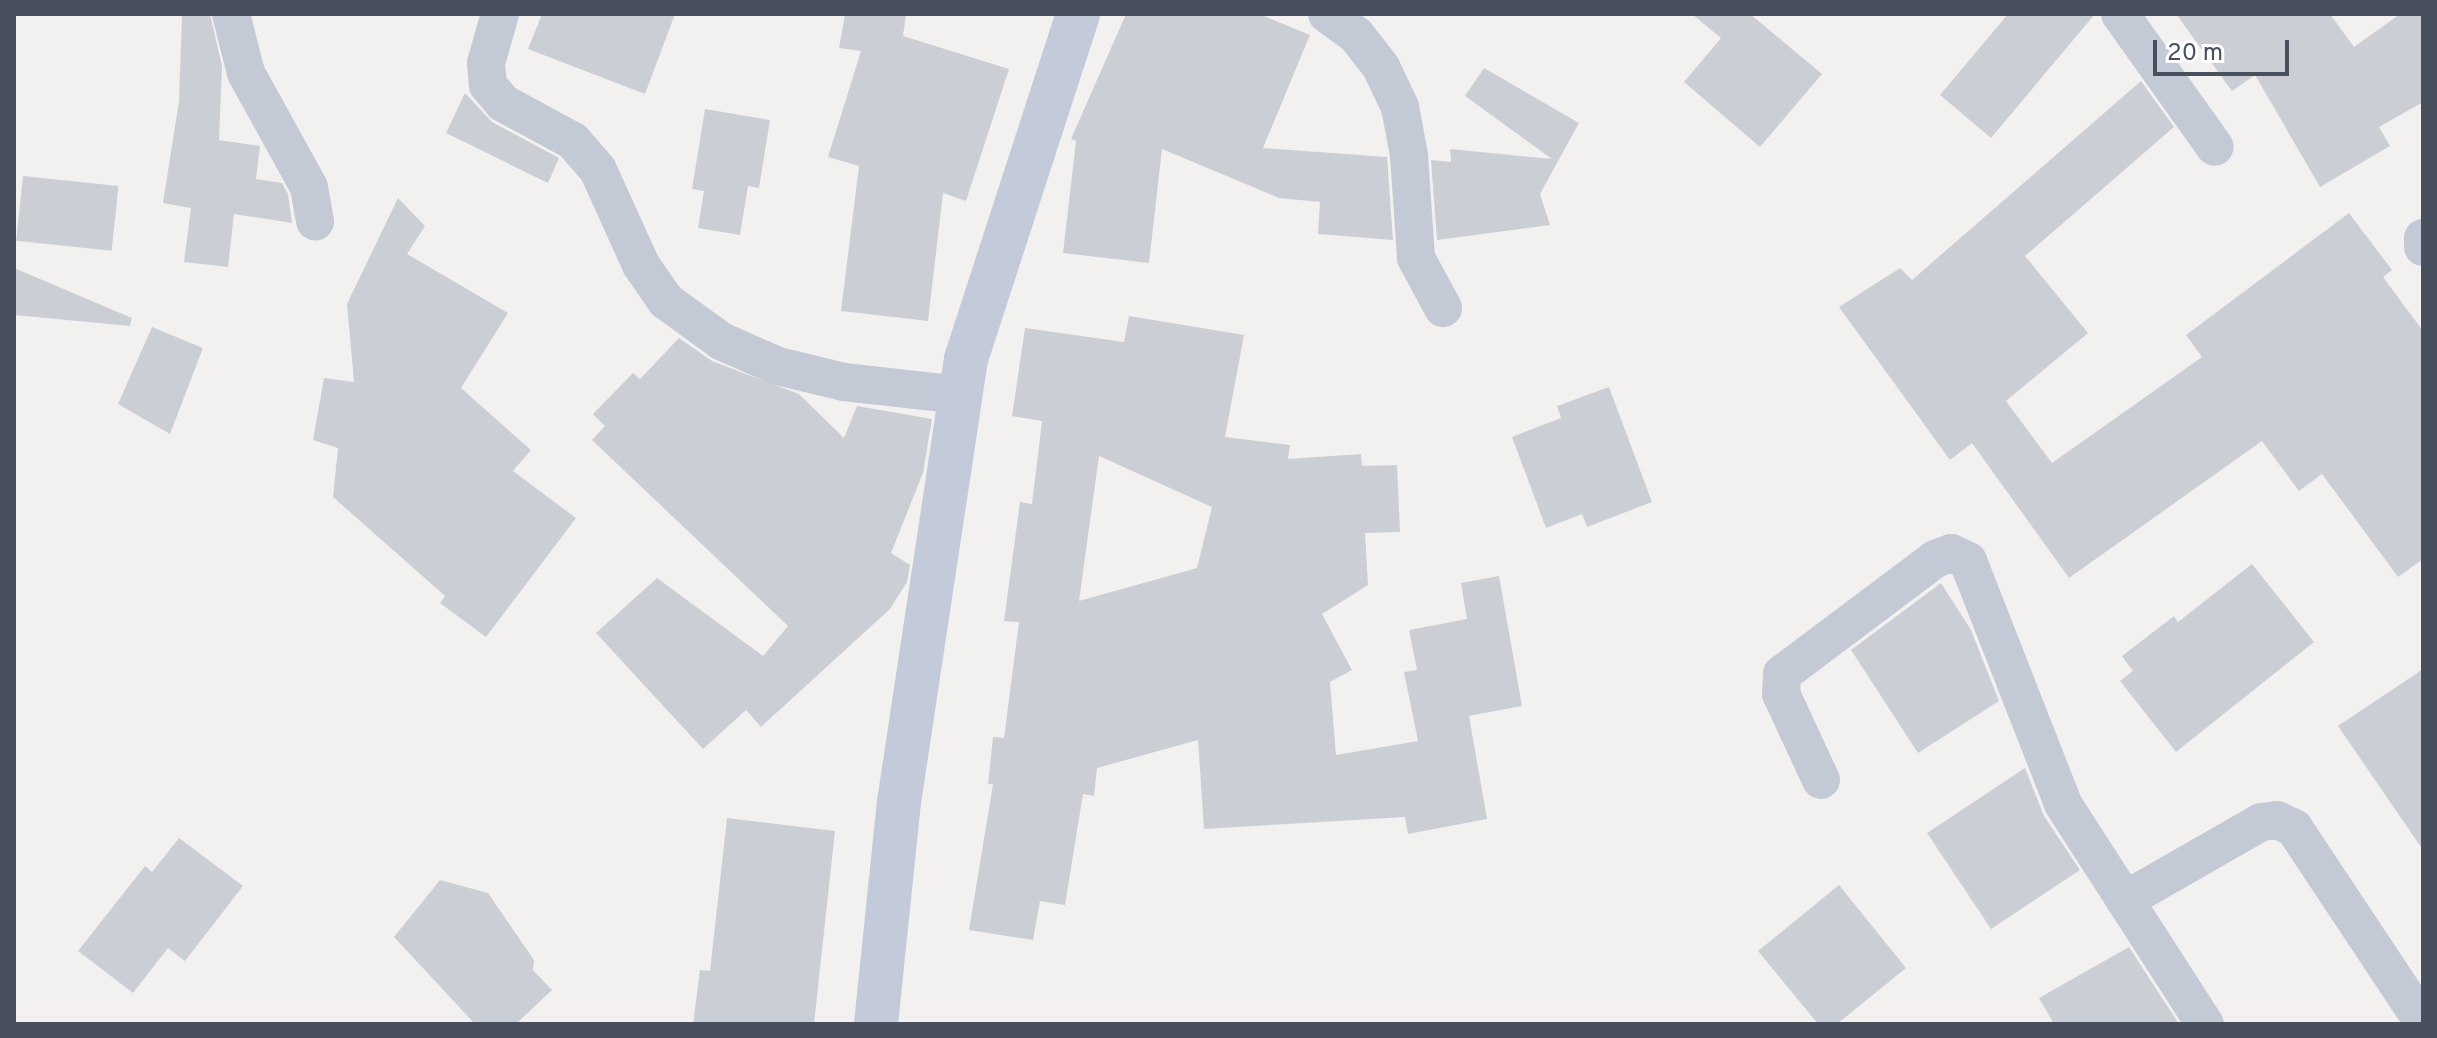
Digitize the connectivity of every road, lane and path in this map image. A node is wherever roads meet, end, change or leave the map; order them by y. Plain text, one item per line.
1 (231, 14) edge
2 (500, 14) edge
3 (1078, 14) edge
4 (1327, 14) edge
5 (2120, 14) edge
6 (2215, 147) dead end
7 (315, 221) dead end
8 (2423, 238) edge
9 (2423, 247) edge
10 (1443, 308) dead end
11 (959, 395) junction
12 (1821, 780) dead end
13 (2125, 900) junction
14 (2423, 1022) edge
15 (876, 1024) edge
16 (2205, 1024) edge

1 - 7 street
2 - 11 street
3 - 11 main road
4 - 10 street
5 - 6 street
8 - 9 street
11 - 15 main road
12 - 13 street
13 - 14 street
13 - 16 street

